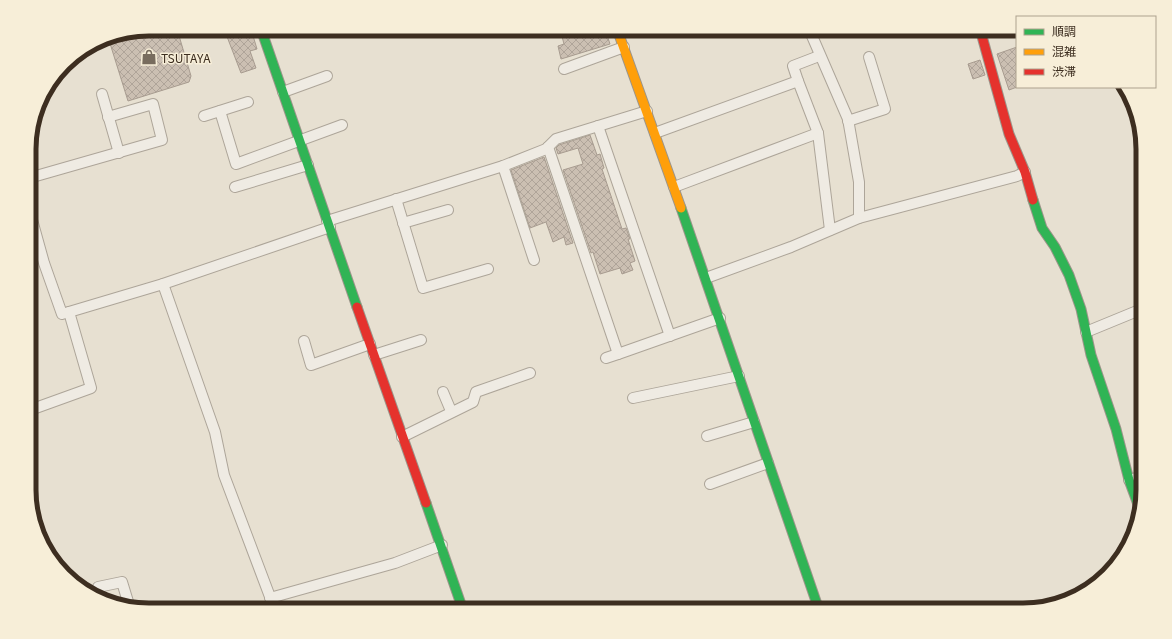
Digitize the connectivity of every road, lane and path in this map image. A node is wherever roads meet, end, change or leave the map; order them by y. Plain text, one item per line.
1 (263, 36) edge
2 (620, 36) edge
3 (812, 36) edge
4 (982, 36) edge
5 (624, 47) junction
6 (820, 56) junction
7 (869, 57) dead end
8 (564, 68) dead end
9 (327, 76) dead end
10 (798, 81) junction
11 (283, 92) junction
12 (102, 94) dead end
13 (248, 102) dead end
14 (220, 111) junction
15 (647, 111) junction
16 (204, 116) dead end
17 (108, 117) junction
18 (848, 121) junction
19 (342, 125) dead end
20 (598, 126) junction
21 (655, 133) junction
22 (818, 133) junction
23 (300, 140) junction
24 (548, 147) junction
25 (118, 152) junction
26 (308, 165) junction
27 (503, 166) junction
28 (1025, 172) junction
29 (36, 176) edge
30 (234, 187) dead end
31 (674, 187) junction
32 (396, 199) junction
33 (448, 210) dead end
34 (858, 218) junction
35 (403, 223) junction
36 (328, 224) junction
37 (830, 230) junction
38 (36, 234) edge
39 (534, 260) dead end
40 (488, 269) dead end
41 (706, 278) junction
42 (163, 284) junction
43 (68, 312) junction
44 (1136, 312) edge
45 (720, 318) junction
46 (1086, 332) junction
47 (670, 336) junction
48 (421, 340) dead end
49 (304, 341) dead end
50 (370, 344) junction
51 (618, 354) junction
52 (374, 355) junction
53 (606, 358) dead end
54 (530, 373) dead end
55 (739, 376) junction
56 (443, 392) dead end
57 (633, 398) dead end
58 (36, 408) edge
59 (451, 411) junction
60 (754, 422) junction
61 (707, 436) dead end
62 (402, 437) junction
63 (768, 463) junction
64 (1136, 478) edge
65 (1129, 480) junction
66 (710, 484) dead end
67 (1135, 497) edge
68 (442, 545) junction
69 (98, 587) dead end
70 (128, 601) edge
71 (272, 603) edge
72 (279, 603) edge
73 (461, 603) edge
74 (817, 603) edge

1 - 11 street
2 - 5 street
3 - 6 street
4 - 28 street
5 - 8 street
5 - 15 street
6 - 10 street
6 - 18 street
7 - 18 street
9 - 11 street
10 - 21 street
10 - 22 street
11 - 23 street
12 - 17 street
13 - 14 street
14 - 16 street
14 - 23 street
15 - 20 street
15 - 21 street
17 - 25 street
17 - 25 street
18 - 34 street
19 - 23 street
20 - 24 street
20 - 47 street
21 - 31 street
22 - 31 street
22 - 37 street
23 - 26 street
24 - 27 street
24 - 51 street
25 - 29 street
26 - 30 street
26 - 36 street
27 - 32 street
27 - 39 street
28 - 34 street
28 - 46 street
31 - 41 street
32 - 35 street
32 - 36 street
33 - 35 street
34 - 37 street
35 - 40 street
36 - 42 street
36 - 50 street
37 - 41 street
38 - 43 street
41 - 45 street
42 - 43 street
42 - 71 street
43 - 58 street
44 - 46 street
45 - 47 street
45 - 55 street
46 - 65 street
47 - 51 street
48 - 52 street
49 - 50 street
50 - 52 street
51 - 53 street
52 - 62 street
54 - 59 street
55 - 57 street
55 - 60 street
56 - 59 street
59 - 62 street
60 - 61 street
60 - 63 street
62 - 68 street
63 - 66 street
63 - 74 street
64 - 65 street
65 - 67 street
68 - 72 street
68 - 73 street
69 - 70 street

